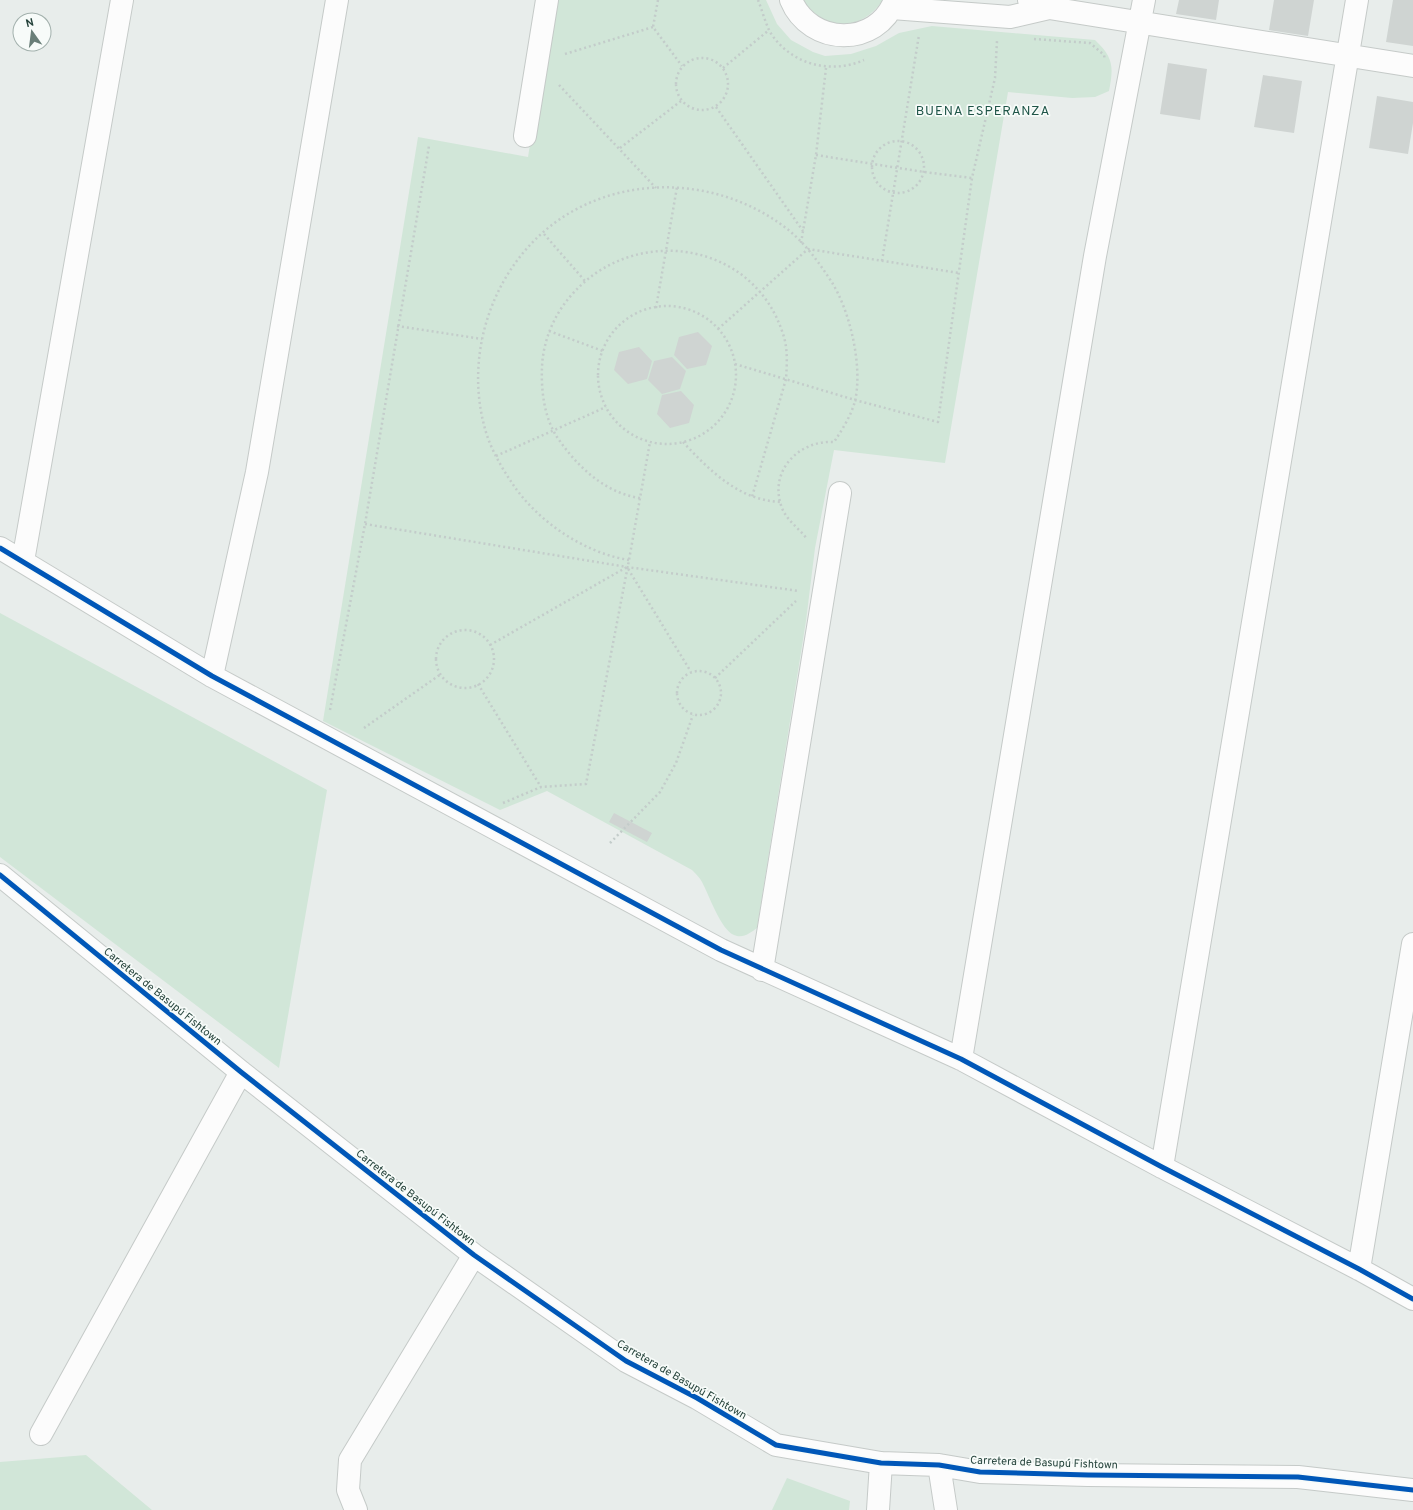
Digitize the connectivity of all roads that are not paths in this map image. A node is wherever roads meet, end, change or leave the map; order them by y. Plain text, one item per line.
1 (122, 0) edge
2 (337, 0) edge
3 (546, 0) edge
4 (791, 0) edge
5 (1029, 0) edge
6 (1144, 0) edge
7 (1357, 0) edge
8 (893, 4) edge
9 (1049, 8) junction
10 (1140, 23) junction
11 (1348, 56) junction
12 (1413, 66) edge
13 (525, 136) dead end
14 (840, 493) dead end
15 (0, 548) edge
16 (23, 561) junction
17 (212, 676) junction
18 (0, 875) edge
19 (1413, 944) edge
20 (762, 970) junction
21 (961, 1059) junction
22 (240, 1072) junction
23 (1162, 1167) junction
24 (474, 1255) junction
25 (1359, 1269) junction
26 (1413, 1299) edge
27 (41, 1434) dead end
28 (881, 1463) junction
29 (939, 1465) junction
30 (1413, 1490) edge
31 (356, 1510) edge
32 (878, 1510) edge
33 (946, 1510) edge

1 - 16 street
2 - 17 street
3 - 13 street
4 - 8 street
5 - 9 street
6 - 10 street
7 - 11 street
8 - 9 street
9 - 10 street
10 - 11 street
10 - 21 street
11 - 12 street
11 - 23 street
14 - 20 street
15 - 16 street
16 - 17 street
17 - 20 street
18 - 22 street, Carretera de Basupú Fishtown
19 - 25 street
20 - 21 street
21 - 23 street
22 - 24 street, Carretera de Basupú Fishtown
22 - 27 street
23 - 25 street
24 - 28 street, Carretera de Basupú Fishtown
24 - 31 street
25 - 26 street
28 - 29 street, Carretera de Basupú Fishtown
28 - 32 street
29 - 30 street, Carretera de Basupú Fishtown
29 - 33 street

